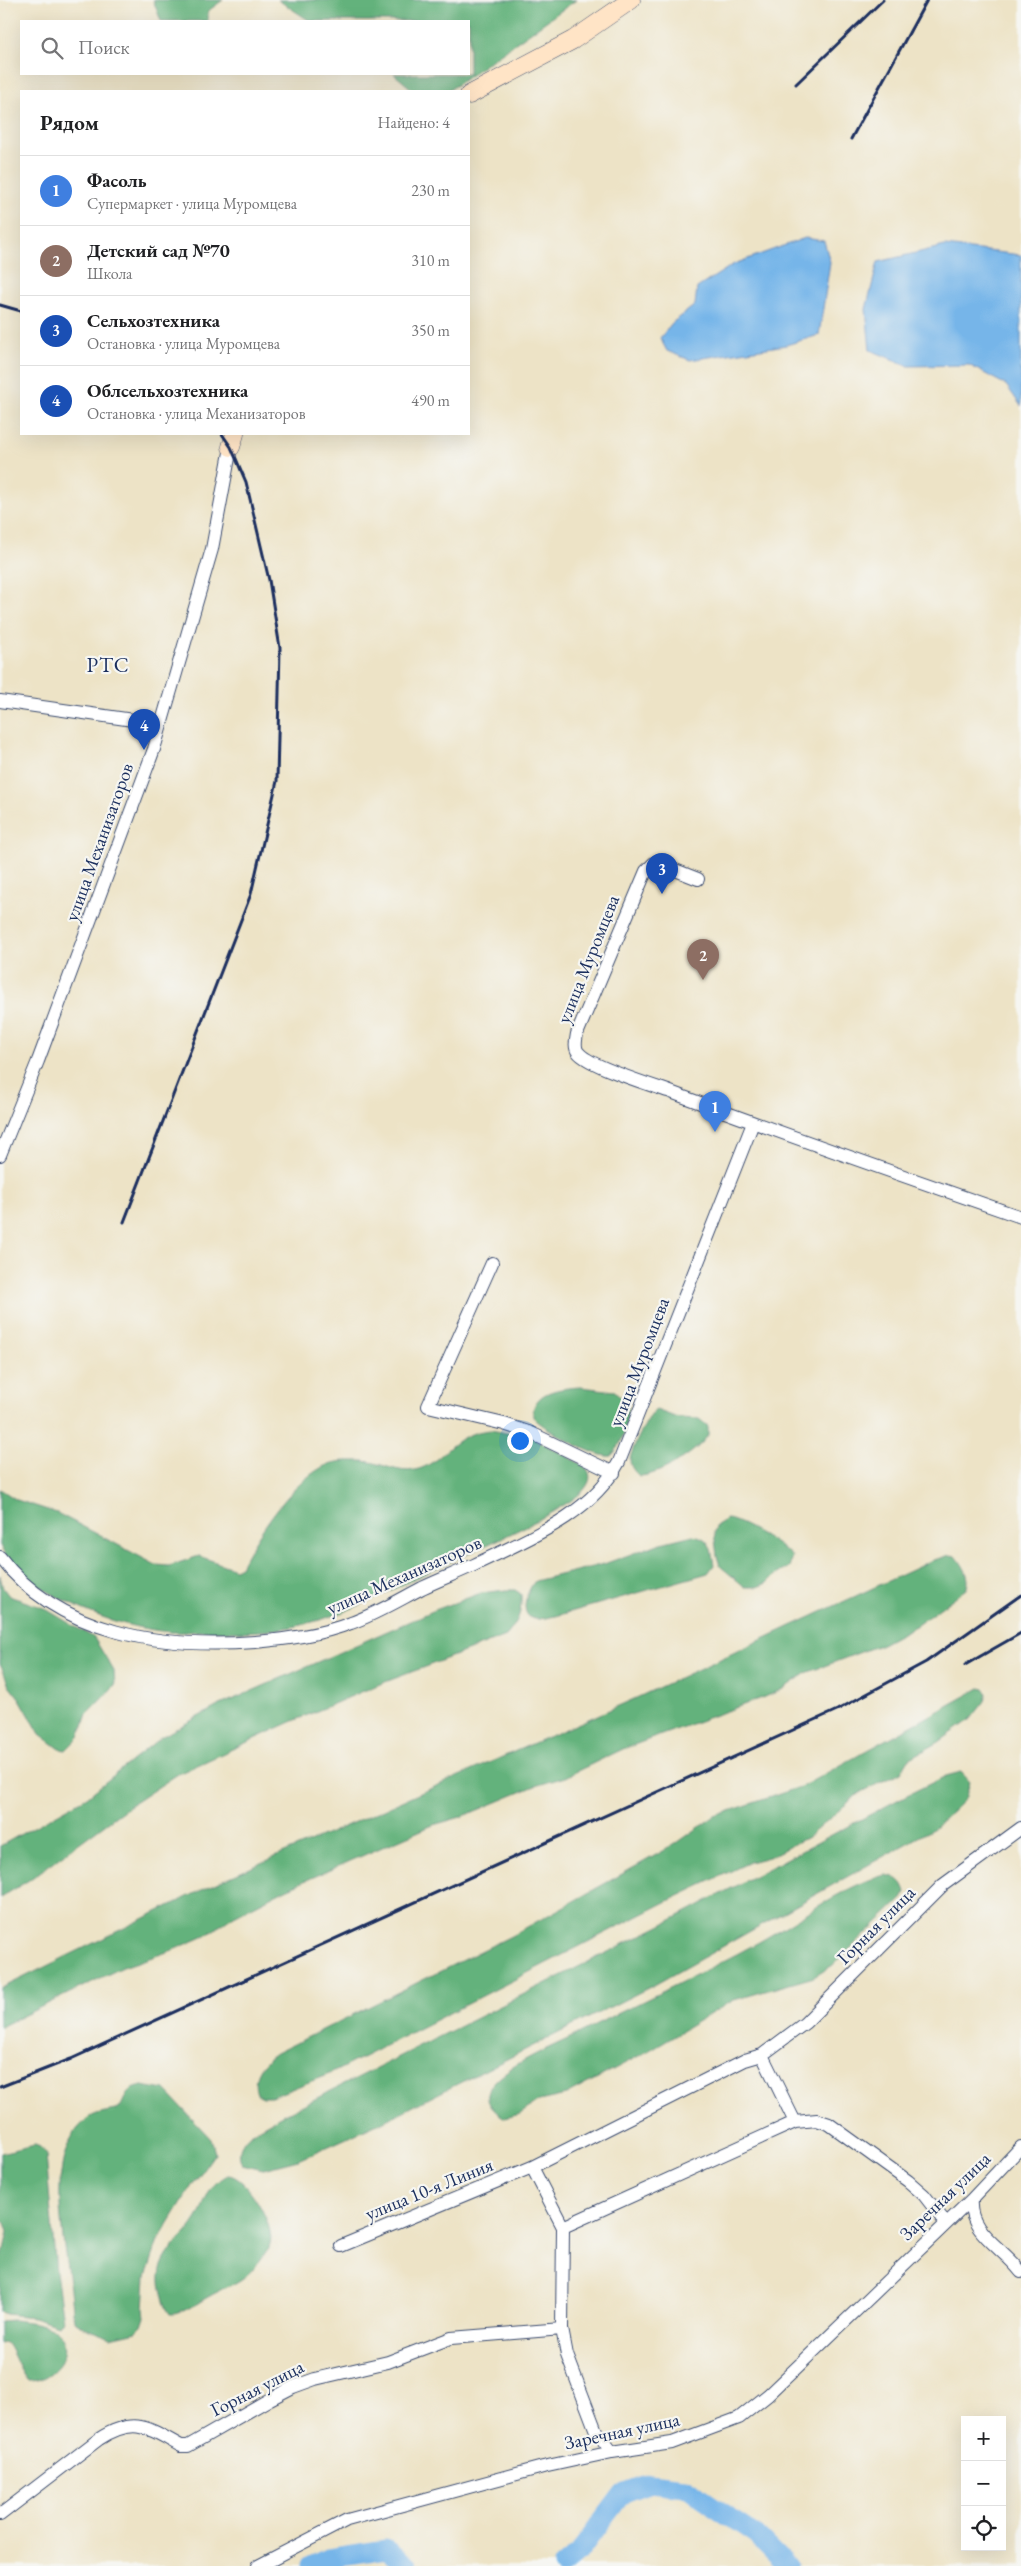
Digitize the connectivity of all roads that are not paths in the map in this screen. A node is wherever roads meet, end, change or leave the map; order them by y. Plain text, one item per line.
1 (631, 0) edge
2 (470, 93) edge
3 (233, 440) edge
4 (0, 701) edge
5 (161, 724) junction
6 (698, 879) dead end
7 (753, 1123) junction
8 (0, 1155) edge
9 (1021, 1217) edge
10 (492, 1263) dead end
11 (614, 1473) junction
12 (0, 1557) edge
13 (1021, 1828) edge
14 (762, 2055) junction
15 (795, 2122) junction
16 (1021, 2147) edge
17 (532, 2167) junction
18 (970, 2200) junction
19 (945, 2222) junction
20 (563, 2227) junction
21 (340, 2246) dead end
22 (1021, 2272) edge
23 (562, 2329) junction
24 (612, 2452) junction
25 (0, 2515) edge
26 (258, 2566) edge

1 - 2 street
3 - 5 street, улица Механизаторов
4 - 5 street
5 - 8 street, улица Механизаторов
6 - 7 street, улица Муромцева
7 - 9 street, улица Муромцева
7 - 11 street, улица Муромцева
10 - 11 street
11 - 12 street, улица Механизаторов
13 - 14 street, Горная улица
14 - 15 street
14 - 17 street, Горная улица
15 - 19 street
15 - 20 street
16 - 18 street, Заречная улица
17 - 20 street
17 - 21 street, улица 10-я Линия
18 - 19 street, Заречная улица
18 - 22 street
19 - 24 street, Заречная улица
20 - 23 street
23 - 24 street
23 - 25 street, Горная улица
24 - 26 street, Заречная улица

